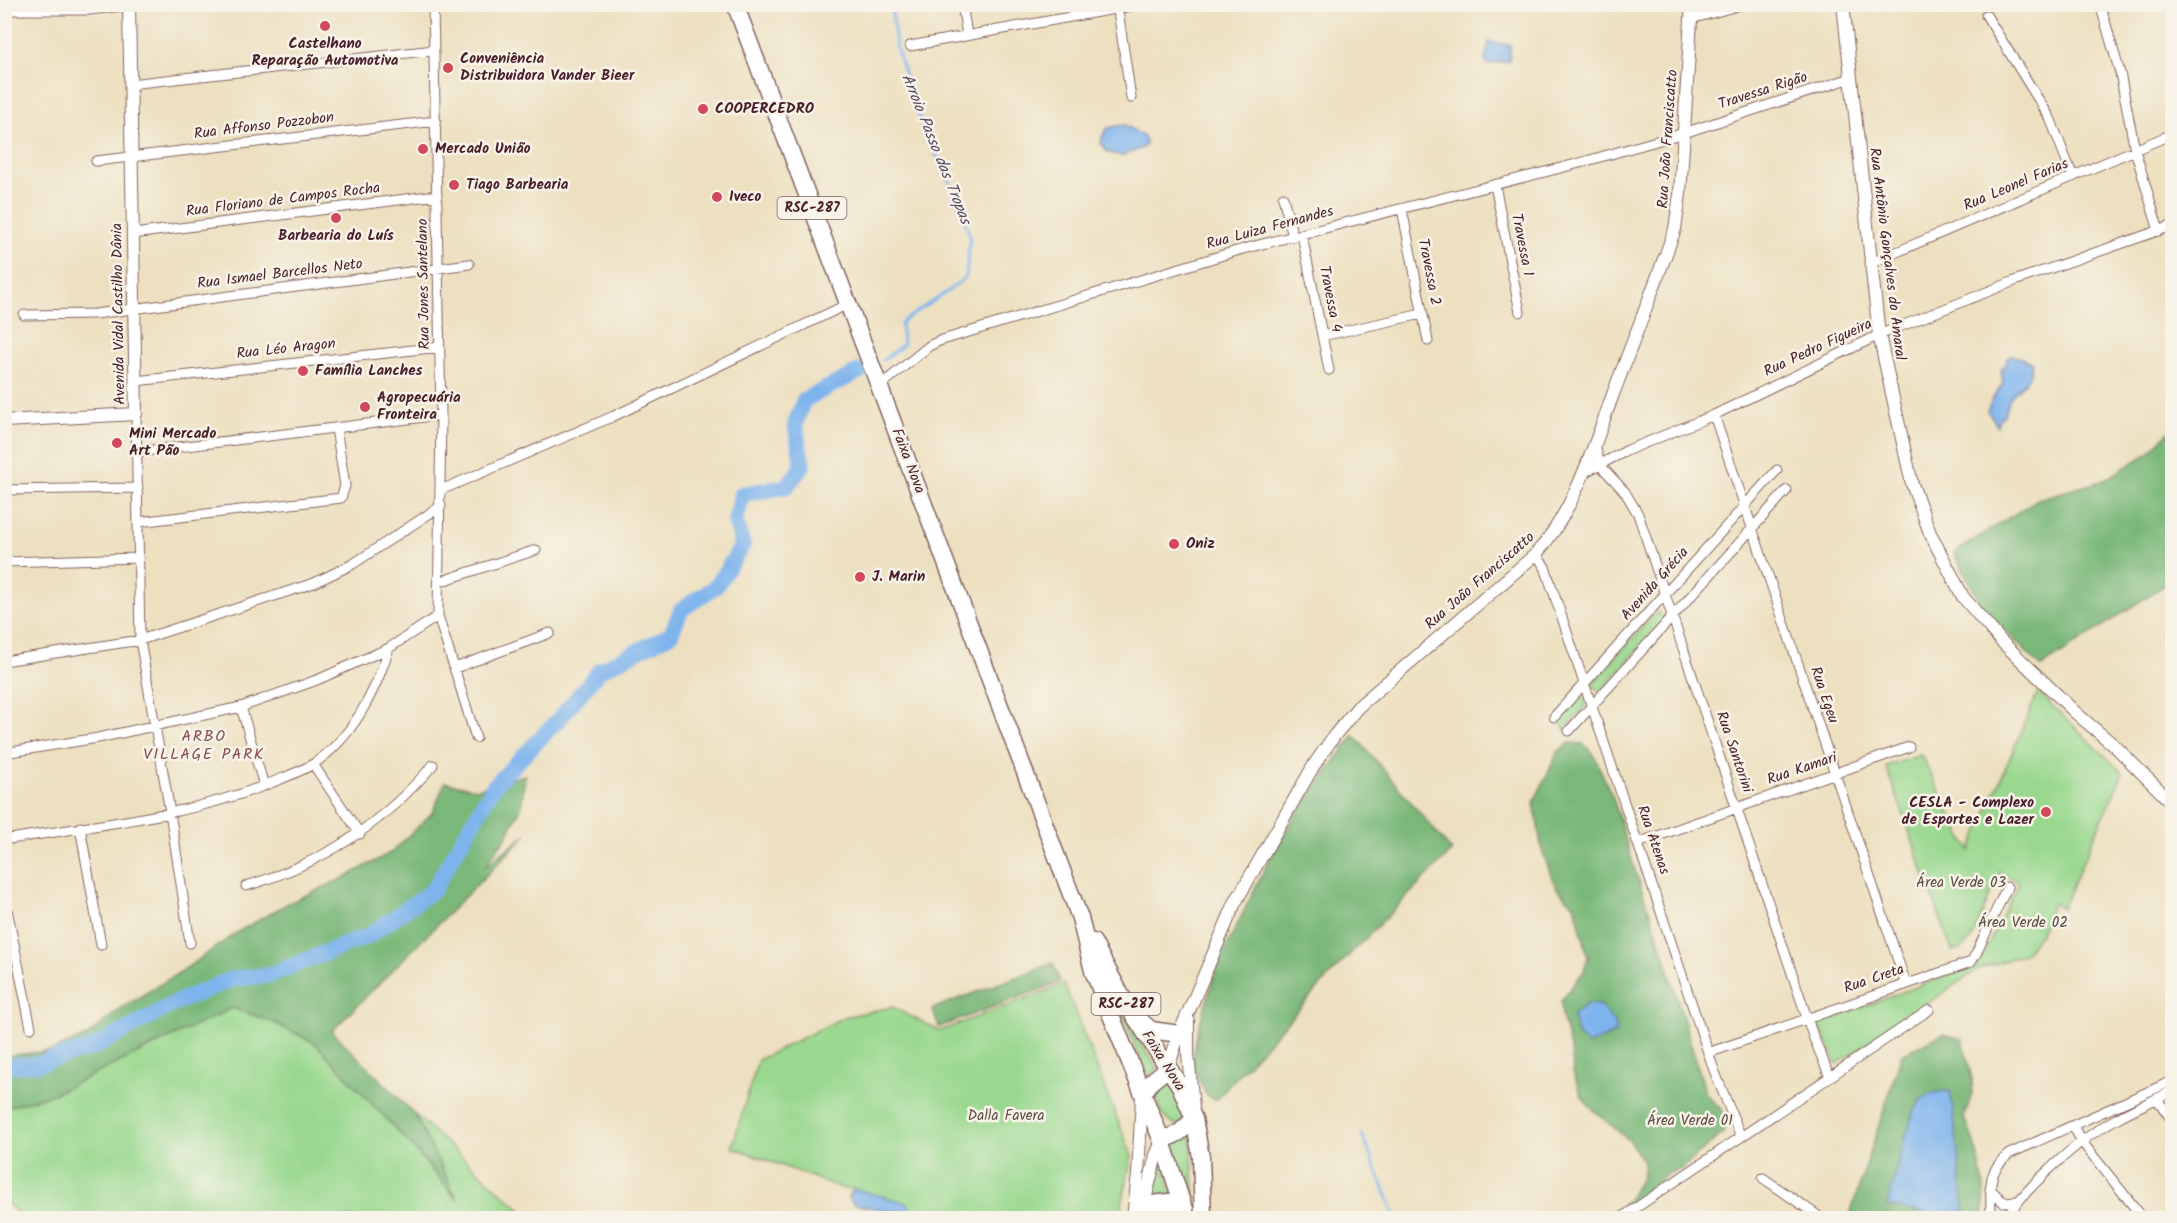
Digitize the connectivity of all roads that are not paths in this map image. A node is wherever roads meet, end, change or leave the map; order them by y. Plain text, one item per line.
1 (433, 4) edge
2 (735, 4) edge
3 (962, 4) edge
4 (1142, 4) edge
5 (1692, 4) edge
6 (1744, 4) edge
7 (2100, 4) edge
8 (133, 5) edge
9 (1844, 5) edge
10 (1117, 7) edge
11 (4, 10) edge
12 (1986, 15) dead end
13 (1691, 19) junction
14 (967, 35) junction
15 (910, 45) dead end
16 (434, 50) junction
17 (1851, 78) junction
18 (130, 84) junction
19 (1131, 98) dead end
20 (436, 121) junction
21 (1684, 133) junction
22 (2172, 134) edge
23 (2135, 150) junction
24 (131, 157) junction
25 (96, 161) dead end
26 (2073, 177) junction
27 (1495, 185) junction
28 (437, 195) junction
29 (1283, 197) dead end
30 (1402, 209) junction
31 (2172, 226) edge
32 (2159, 231) junction
33 (133, 234) junction
34 (1297, 236) junction
35 (1871, 263) junction
36 (469, 264) dead end
37 (438, 268) junction
38 (848, 304) junction
39 (134, 308) junction
40 (1520, 312) dead end
41 (1422, 314) junction
42 (24, 315) dead end
43 (1322, 336) junction
44 (1879, 336) junction
45 (1428, 341) dead end
46 (440, 347) junction
47 (1329, 370) dead end
48 (135, 381) junction
49 (880, 386) junction
50 (136, 414) junction
51 (1714, 415) junction
52 (441, 416) junction
53 (4, 422) edge
54 (336, 428) junction
55 (1595, 445) junction
56 (137, 452) junction
57 (1600, 465) junction
58 (1777, 470) dead end
59 (1583, 473) junction
60 (138, 488) junction
61 (4, 490) edge
62 (441, 490) junction
63 (1787, 490) dead end
64 (441, 506) junction
65 (1745, 506) junction
66 (138, 522) junction
67 (1752, 528) junction
68 (536, 550) dead end
69 (1536, 554) junction
70 (139, 558) junction
71 (4, 562) edge
72 (439, 582) junction
73 (1665, 594) junction
74 (438, 616) junction
75 (1673, 618) junction
76 (550, 633) dead end
77 (140, 640) junction
78 (389, 648) junction
79 (4, 662) edge
80 (455, 668) junction
81 (1584, 684) junction
82 (1592, 706) junction
83 (241, 707) junction
84 (1554, 717) dead end
85 (155, 726) junction
86 (1569, 731) dead end
87 (476, 738) dead end
88 (1909, 747) dead end
89 (4, 753) edge
90 (313, 764) junction
91 (433, 765) dead end
92 (1835, 773) junction
93 (264, 786) junction
94 (2172, 802) edge
95 (1737, 808) junction
96 (170, 812) junction
97 (80, 827) junction
98 (360, 834) junction
99 (4, 840) edge
100 (1638, 843) junction
101 (246, 886) dead end
102 (2007, 886) dead end
103 (4, 895) edge
104 (1080, 918) junction
105 (190, 943) dead end
106 (101, 945) dead end
107 (1906, 984) junction
108 (1929, 1010) dead end
109 (1135, 1017) junction
110 (1188, 1018) junction
111 (1807, 1018) junction
112 (31, 1028) dead end
113 (1179, 1034) junction
114 (1708, 1053) junction
115 (1168, 1068) junction
116 (1830, 1077) junction
117 (2172, 1081) edge
118 (2172, 1091) edge
119 (1143, 1093) junction
120 (2157, 1099) junction
121 (1194, 1119) junction
122 (2172, 1120) edge
123 (2073, 1126) junction
124 (1741, 1137) junction
125 (1162, 1140) junction
126 (2082, 1142) junction
127 (1763, 1178) dead end
128 (1990, 1189) junction
129 (2019, 1201) junction
130 (1142, 1212) edge
131 (1186, 1214) edge
132 (1133, 1218) edge
133 (1203, 1218) edge
134 (1621, 1218) edge
135 (1821, 1218) edge
136 (1990, 1218) edge
137 (2005, 1218) edge
138 (2144, 1218) edge

1 - 16 street, Rua Jones Santelano
2 - 38 highway, Faixa Nova / RSC-287
3 - 14 street
4 - 10 street
5 - 13 street, Rua João Franciscatto
6 - 13 street
7 - 23 street
8 - 11 street
8 - 18 street, Avenida Vidal Castilho Dânia
9 - 17 street, Rua Antônio Gonçalves do Amaral
10 - 14 street
10 - 19 street
12 - 26 street
13 - 21 street, Rua João Franciscatto
14 - 15 street
16 - 18 street
16 - 20 street, Rua Jones Santelano
17 - 21 street, Travessa Rigão
17 - 35 street, Rua Antônio Gonçalves do Amaral
18 - 24 street, Avenida Vidal Castilho Dânia
20 - 24 street, Rua Affonso Pozzobon
20 - 28 street, Rua Jones Santelano
21 - 27 street, Rua Luiza Fernandes
21 - 55 street, Rua João Franciscatto
22 - 23 street, Rua Leonel Farias
23 - 26 street, Rua Leonel Farias
23 - 32 street
24 - 25 street, Rua Affonso Pozzobon
24 - 33 street, Avenida Vidal Castilho Dânia
26 - 35 street, Rua Leonel Farias
27 - 30 street, Rua Luiza Fernandes
27 - 40 street, Travessa 1
28 - 33 street, Rua Floriano de Campos Rocha
28 - 37 street, Rua Jones Santelano
29 - 34 street, Travessa 4
30 - 34 street, Rua Luiza Fernandes
30 - 41 street, Travessa 2
31 - 32 street, Rua Pedro Figueira
32 - 44 street, Rua Pedro Figueira
33 - 39 street, Avenida Vidal Castilho Dânia
34 - 43 street, Travessa 4
34 - 49 street, Rua Luiza Fernandes
35 - 44 street, Rua Antônio Gonçalves do Amaral
36 - 37 street, Rua Ismael Barcellos Neto
37 - 39 street, Rua Ismael Barcellos Neto
37 - 46 street, Rua Jones Santelano
38 - 49 highway, Faixa Nova / RSC-287
38 - 62 street
39 - 42 street, Rua Ismael Barcellos Neto
39 - 48 street, Avenida Vidal Castilho Dânia
41 - 43 street
41 - 45 street, Travessa 2
43 - 47 street, Travessa 4
44 - 51 street, Rua Pedro Figueira
44 - 94 street, Rua Antônio Gonçalves do Amaral
46 - 48 street, Rua Léo Aragon
46 - 52 street, Rua Jones Santelano
48 - 50 street, Avenida Vidal Castilho Dânia
49 - 104 highway, Faixa Nova / RSC-287
50 - 53 street
50 - 56 street, Avenida Vidal Castilho Dânia
51 - 57 street, Rua Pedro Figueira
51 - 65 street, Rua Egeu
52 - 54 street
52 - 62 street, Rua Jones Santelano
54 - 56 street
54 - 66 street
55 - 57 street, Rua Santorini
55 - 59 street, Rua João Franciscatto
56 - 60 street, Avenida Vidal Castilho Dânia
57 - 59 street, Rua Pedro Figueira
57 - 73 street, Rua Santorini
58 - 65 street, Avenida Grécia
59 - 69 street, Rua João Franciscatto
60 - 61 street
60 - 66 street, Avenida Vidal Castilho Dânia
62 - 64 street, Rua Jones Santelano
63 - 67 street
64 - 72 street, Rua Jones Santelano
64 - 77 street
65 - 67 street, Rua Egeu
65 - 73 street, Avenida Grécia
66 - 70 street, Avenida Vidal Castilho Dânia
67 - 75 street
67 - 92 street, Rua Egeu
68 - 72 street
69 - 81 street, Rua Atenas
69 - 110 street, Rua João Franciscatto
70 - 71 street
70 - 77 street, Avenida Vidal Castilho Dânia
72 - 74 street, Rua Jones Santelano
73 - 75 street, Rua Santorini
73 - 81 street, Avenida Grécia
74 - 78 street
74 - 80 street, Rua Jones Santelano
75 - 82 street
75 - 95 street, Rua Santorini
76 - 80 street
77 - 79 street
77 - 85 street, Avenida Vidal Castilho Dânia
78 - 83 street
78 - 90 street
80 - 87 street, Rua Jones Santelano
81 - 82 street, Rua Atenas
81 - 84 street, Avenida Grécia
82 - 86 street
82 - 100 street, Rua Atenas
83 - 85 street
83 - 93 street
85 - 89 street
85 - 96 street, Avenida Vidal Castilho Dânia
88 - 92 street, Rua Kamari
90 - 93 street
90 - 98 street
91 - 98 street
92 - 95 street, Rua Kamari
92 - 107 street, Rua Egeu
93 - 96 street
95 - 100 street, Rua Kamari
95 - 111 street, Rua Santorini
96 - 97 street
96 - 105 street, Avenida Vidal Castilho Dânia
97 - 99 street
97 - 106 street
98 - 101 street
100 - 114 street, Rua Atenas
102 - 107 street, Rua Creta
103 - 112 street
104 - 109 highway, Faixa Nova / RSC-287
104 - 119 highway, Faixa Nova / RSC-287
107 - 111 street, Rua Creta
108 - 116 street
109 - 113 highway
109 - 115 highway, Faixa Nova / RSC-287
110 - 113 street, Rua João Franciscatto
110 - 121 street, Rua João Franciscatto
111 - 114 street, Rua Creta
111 - 116 street, Rua Santorini
113 - 115 street, Rua João Franciscatto
114 - 124 street, Rua Atenas
115 - 119 highway
115 - 121 highway, Faixa Nova / RSC-287
116 - 124 street
117 - 123 street
118 - 120 street
119 - 125 highway, Faixa Nova / RSC-287
119 - 132 street
120 - 122 street
120 - 126 street
121 - 125 highway
121 - 133 highway, Faixa Nova / RSC-287
123 - 126 street
123 - 128 street
124 - 134 street
125 - 130 street
125 - 131 highway, Faixa Nova / RSC-287
126 - 129 street
126 - 138 street
127 - 135 street
128 - 129 street
128 - 136 street
129 - 137 street
130 - 131 highway

